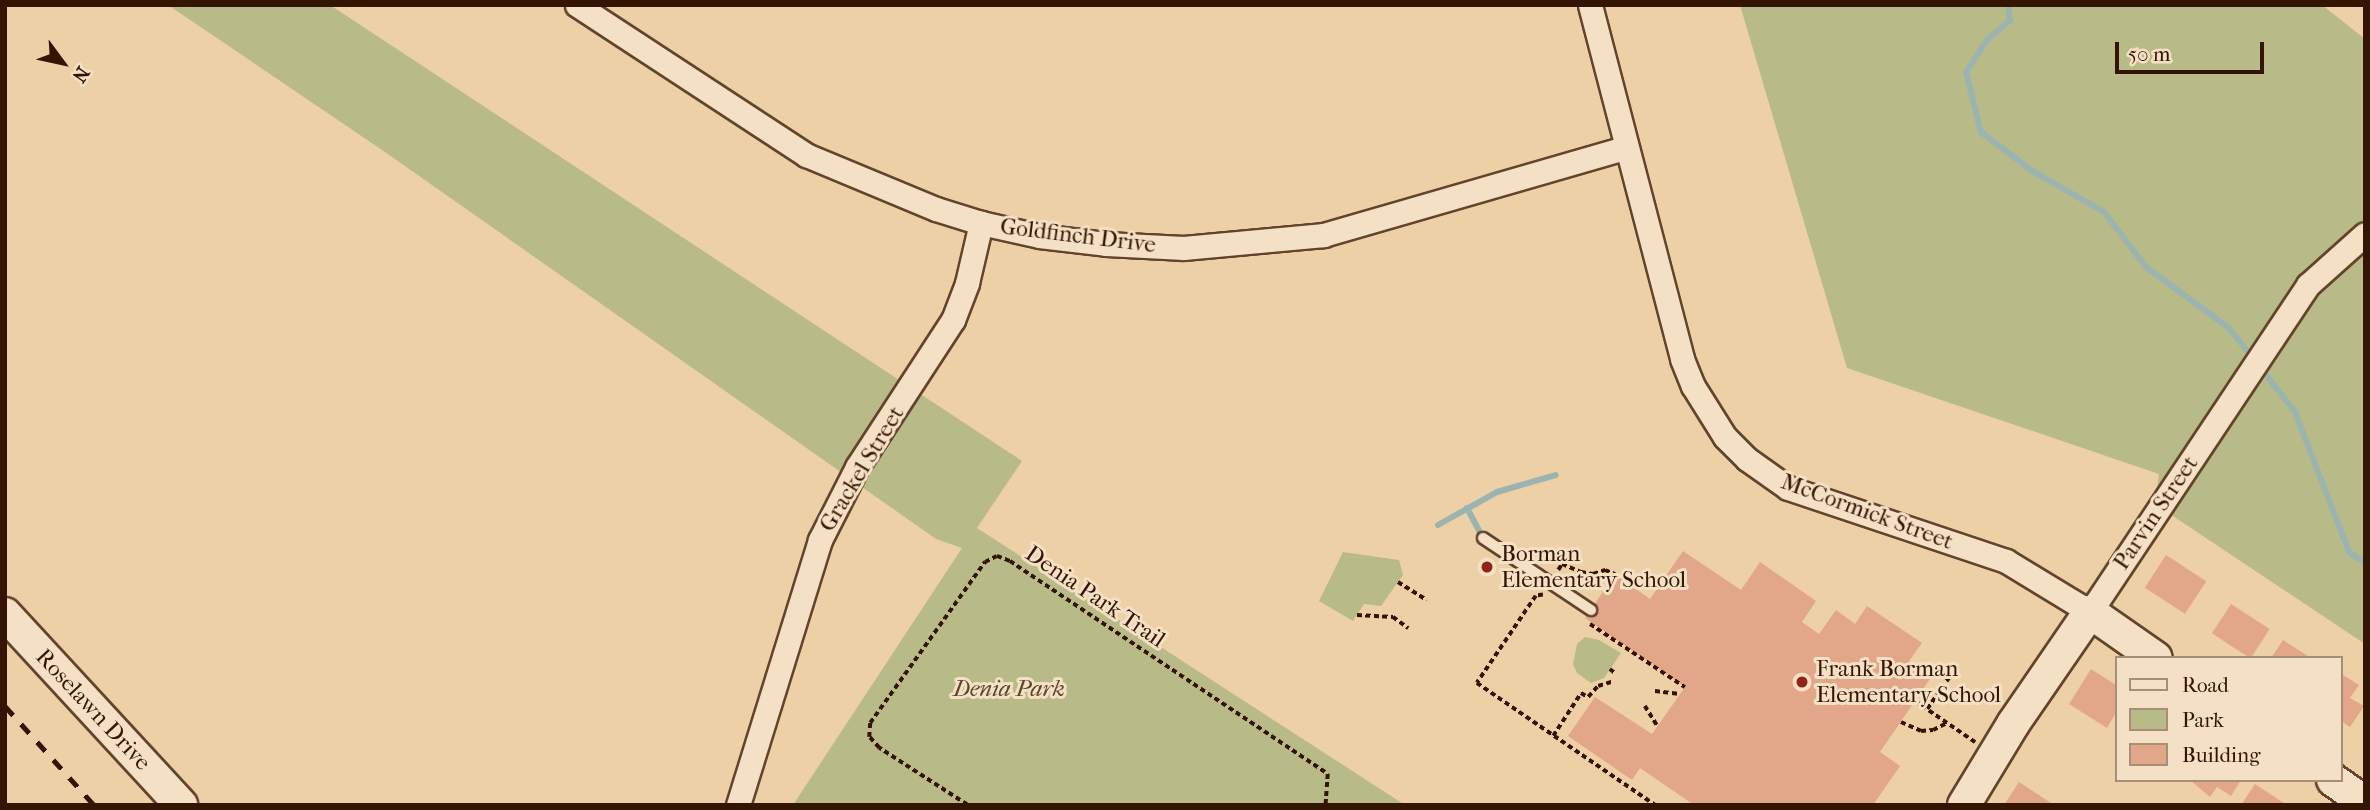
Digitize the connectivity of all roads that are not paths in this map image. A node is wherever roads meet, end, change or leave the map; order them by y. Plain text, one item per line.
1 (1590, 5) edge
2 (588, 8) edge
3 (1625, 149) junction
4 (981, 223) junction
5 (2365, 233) edge
6 (1483, 538) dead end
7 (1591, 610) dead end
8 (2090, 612) junction
9 (5, 614) edge
10 (2153, 656) edge
11 (2336, 782) edge
12 (2365, 802) edge
13 (181, 805) edge
14 (738, 805) edge
15 (1964, 805) edge

1 - 3 street, McCormick Street
2 - 4 street, Goldfinch Drive
3 - 4 street, Goldfinch Drive
3 - 8 street, McCormick Street
4 - 14 street, Grackel Street
5 - 8 street, Parvin Street
6 - 7 lane
8 - 10 street, McCormick Street
8 - 15 street, Parvin Street
9 - 13 street, Roselawn Drive
11 - 12 street

